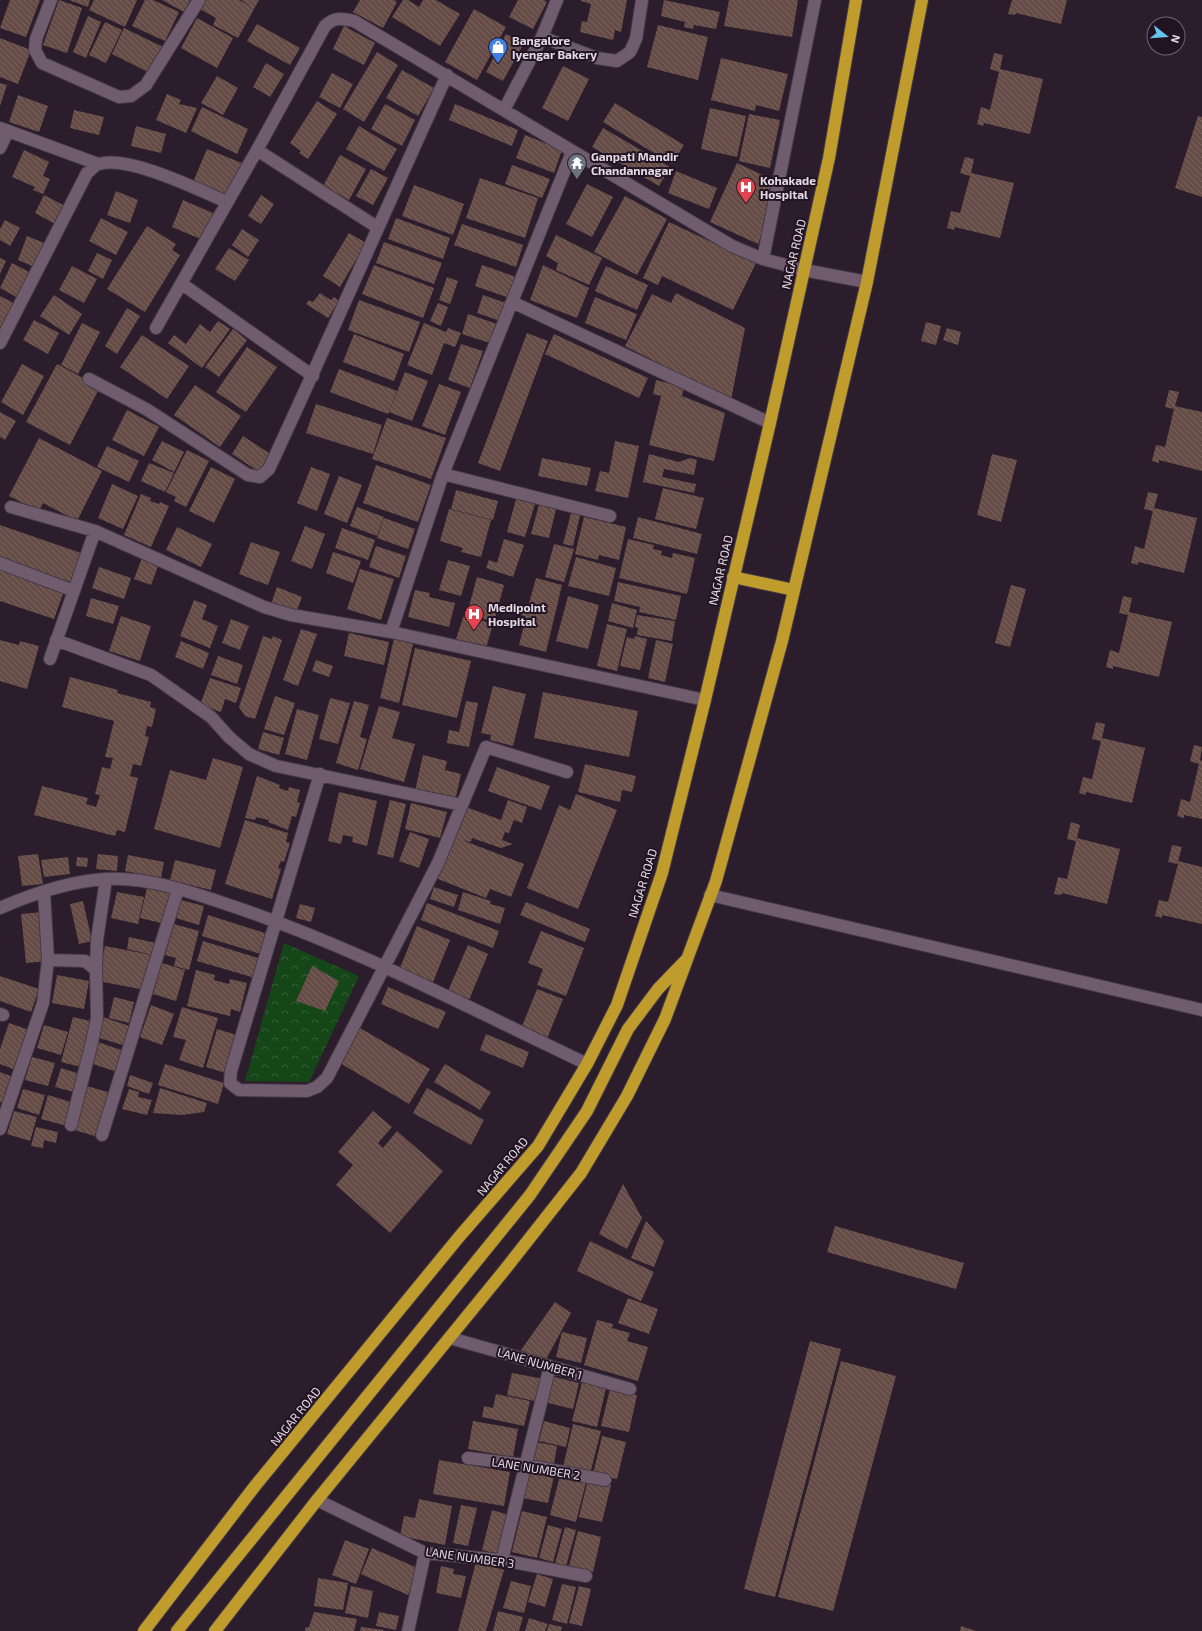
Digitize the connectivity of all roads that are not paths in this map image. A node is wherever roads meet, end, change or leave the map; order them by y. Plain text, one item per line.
1 (51, 0) edge
2 (199, 0) edge
3 (557, 0) edge
4 (642, 0) edge
5 (815, 0) edge
6 (856, 0) edge
7 (922, 0) edge
8 (542, 37) junction
9 (447, 75) junction
10 (504, 110) junction
11 (4, 130) edge
12 (0, 148) edge
13 (257, 150) junction
14 (572, 152) junction
15 (98, 164) junction
16 (227, 202) junction
17 (377, 227) junction
18 (763, 259) junction
19 (804, 270) junction
20 (867, 282) junction
21 (182, 284) junction
22 (512, 302) junction
23 (156, 328) dead end
24 (0, 343) edge
25 (313, 376) junction
26 (89, 379) dead end
27 (770, 423) junction
28 (443, 474) junction
29 (11, 507) dead end
30 (610, 516) dead end
31 (95, 531) junction
32 (0, 563) edge
33 (733, 577) junction
34 (794, 590) junction
35 (74, 591) junction
36 (391, 632) junction
37 (56, 640) junction
38 (50, 658) dead end
39 (704, 700) junction
40 (567, 772) dead end
41 (320, 774) junction
42 (462, 805) junction
43 (106, 879) junction
44 (178, 889) junction
45 (44, 892) junction
46 (710, 895) junction
47 (0, 908) edge
48 (277, 920) junction
49 (687, 959) junction
50 (48, 960) junction
51 (384, 968) junction
52 (96, 970) junction
53 (1202, 1010) edge
54 (587, 1064) junction
55 (71, 1125) dead end
56 (0, 1129) edge
57 (102, 1135) dead end
58 (450, 1338) junction
59 (550, 1366) junction
60 (630, 1389) dead end
61 (468, 1458) dead end
62 (526, 1465) junction
63 (605, 1480) dead end
64 (316, 1500) junction
65 (425, 1553) junction
66 (502, 1560) junction
67 (586, 1576) dead end
68 (144, 1631) edge
69 (177, 1631) edge
70 (214, 1631) edge
71 (408, 1631) edge

1 - 2 street
3 - 8 street
4 - 8 street
5 - 18 street
6 - 19 highway, NAGAR ROAD
7 - 20 highway
8 - 10 street
9 - 10 street
9 - 13 street
9 - 17 street
10 - 14 street
11 - 12 street
11 - 15 street
13 - 16 street
13 - 17 street
14 - 18 street
14 - 22 street
15 - 16 street
15 - 24 street
16 - 21 street
17 - 25 street
18 - 19 street
19 - 20 street
19 - 27 highway, NAGAR ROAD
20 - 34 highway
21 - 23 street
21 - 25 street
22 - 27 street
22 - 28 street
25 - 26 street
27 - 33 highway, NAGAR ROAD
28 - 30 street
28 - 36 street
29 - 31 street
31 - 35 street
31 - 36 street
32 - 35 street
33 - 34 highway
33 - 39 highway, NAGAR ROAD
34 - 46 highway
35 - 37 street
36 - 39 street
37 - 38 street
37 - 41 street
39 - 54 highway, NAGAR ROAD
40 - 42 street
41 - 42 street
41 - 48 street
42 - 51 street
43 - 44 street
43 - 45 street
43 - 52 street
44 - 48 street
44 - 57 street
45 - 47 street
45 - 50 street
46 - 49 highway
46 - 53 street
48 - 51 street
48 - 51 street
49 - 58 highway
49 - 69 highway
50 - 52 street
50 - 56 street
51 - 54 street
52 - 55 street
54 - 68 highway, NAGAR ROAD
58 - 59 street, LANE NUMBER 1
58 - 64 highway
59 - 60 street, LANE NUMBER 1
59 - 62 street
61 - 62 street, LANE NUMBER 2
62 - 63 street, LANE NUMBER 2
62 - 66 street
64 - 65 street, LANE NUMBER 3
64 - 70 highway
65 - 66 street, LANE NUMBER 3
65 - 71 street
66 - 67 street, LANE NUMBER 3

